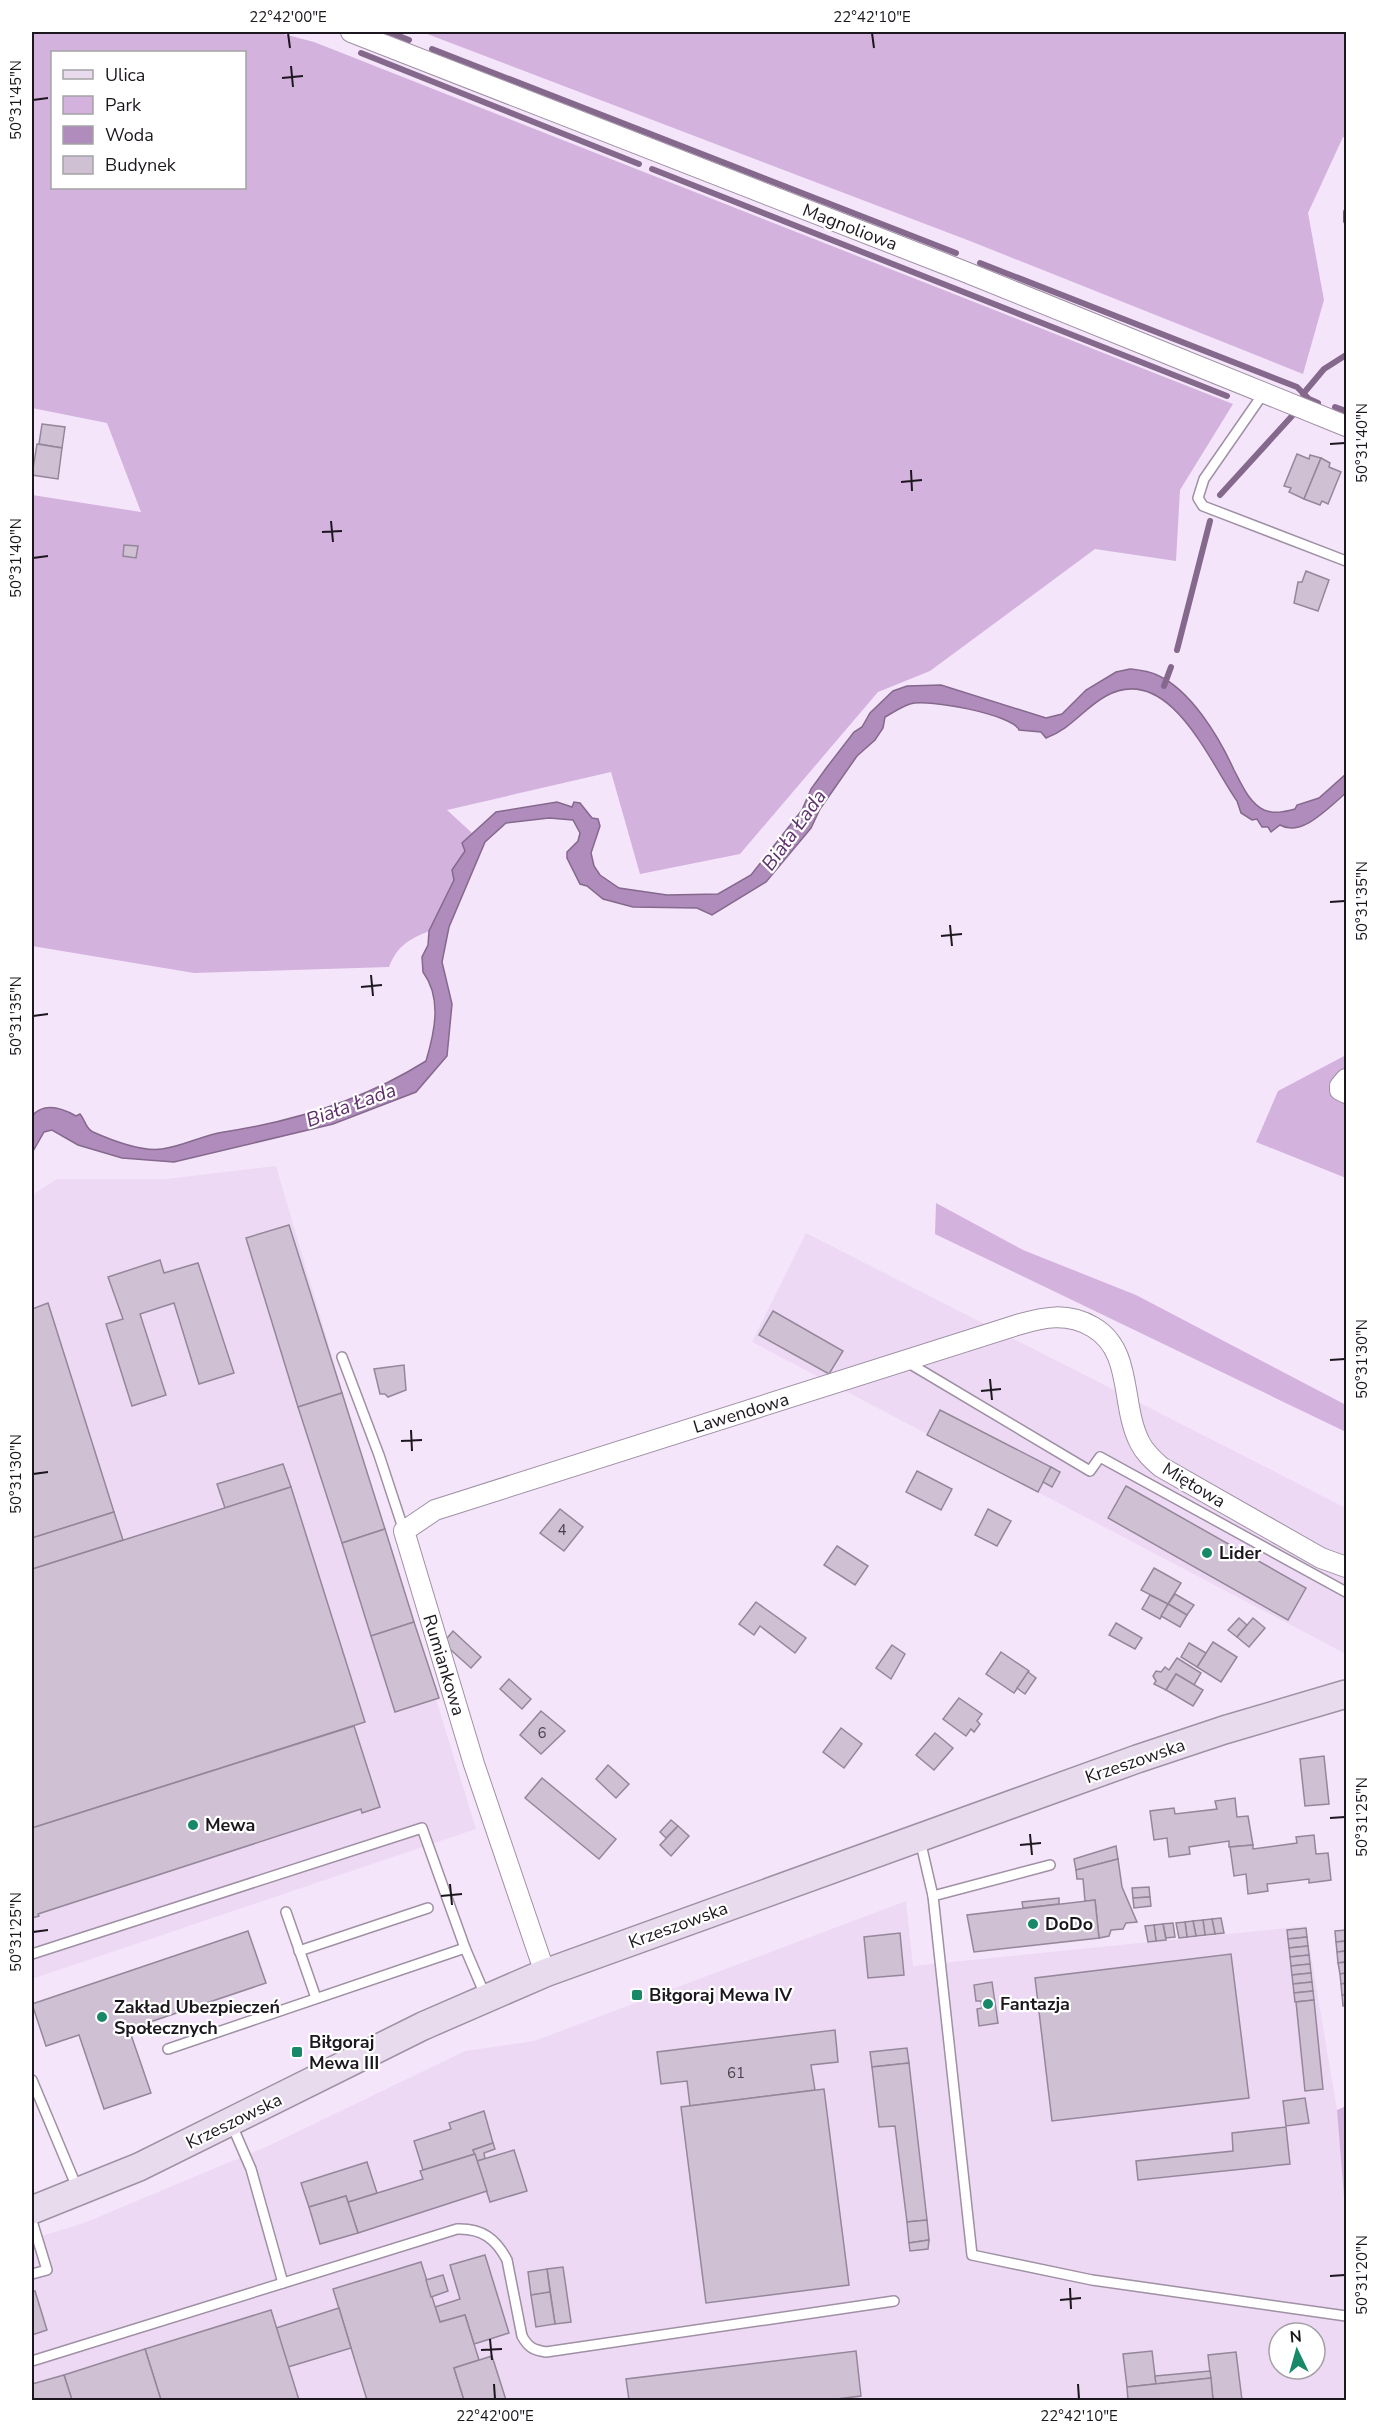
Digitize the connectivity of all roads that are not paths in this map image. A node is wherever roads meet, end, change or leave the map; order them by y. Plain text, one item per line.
1 (351, 32) edge
2 (1263, 394) junction
3 (1347, 426) edge
4 (1347, 561) edge
5 (1347, 1079) edge
6 (1347, 1093) edge
7 (1083, 1322) joint
8 (342, 1357) dead end
9 (907, 1362) junction
10 (404, 1532) junction
11 (1347, 1567) edge
12 (1347, 1592) edge
13 (1347, 1694) edge
14 (919, 1838) junction
15 (1050, 1865) dead end
16 (933, 1896) junction
17 (428, 1908) dead end
18 (286, 1912) dead end
19 (465, 1948) junction
20 (299, 1951) junction
21 (32, 1954) edge
22 (545, 1973) junction
23 (486, 1997) junction
24 (316, 1998) junction
25 (168, 2049) dead end
26 (32, 2080) edge
27 (231, 2123) junction
28 (79, 2192) junction
29 (32, 2210) edge
30 (32, 2221) edge
31 (32, 2274) edge
32 (283, 2283) junction
33 (894, 2301) dead end
34 (1347, 2316) edge
35 (32, 2361) edge

1 - 2 street, Magnoliowa
2 - 3 street, Magnoliowa
2 - 4 lane
5 - 6 street
7 - 9 street, Lawendowa
7 - 11 street, Miętowa
8 - 10 lane, Rumiankowa
9 - 10 street, Lawendowa
9 - 12 lane
10 - 22 street, Rumiankowa
13 - 14 main road, Krzeszowska
14 - 16 lane
14 - 22 main road, Krzeszowska
15 - 16 lane
16 - 34 lane
17 - 20 lane
18 - 20 lane
19 - 21 lane
19 - 23 lane
19 - 24 lane
20 - 24 lane
22 - 23 main road, Krzeszowska
23 - 27 main road, Krzeszowska
24 - 25 lane
26 - 28 lane
27 - 28 main road, Krzeszowska
27 - 32 lane
28 - 29 main road, Krzeszowska
30 - 31 lane
32 - 33 lane
32 - 35 lane

